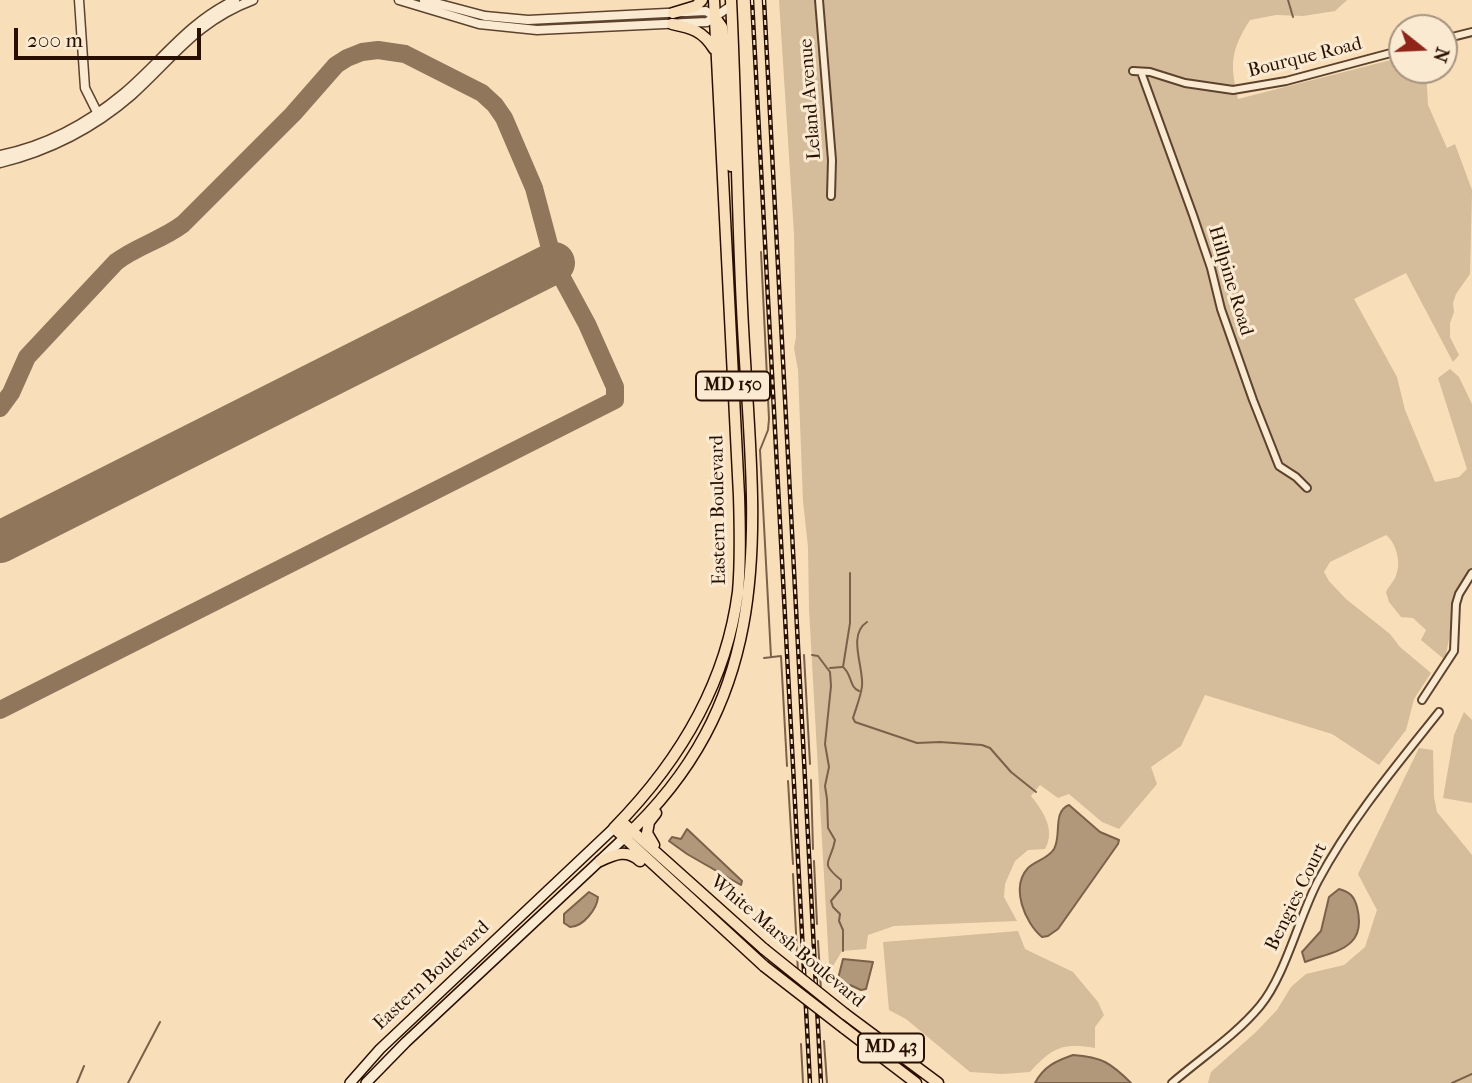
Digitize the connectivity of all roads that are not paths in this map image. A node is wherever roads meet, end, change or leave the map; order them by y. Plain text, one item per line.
1 (79, 0) edge
2 (235, 0) edge
3 (253, 0) edge
4 (399, 0) edge
5 (424, 0) edge
6 (702, 0) edge
7 (714, 0) edge
8 (819, 0) edge
9 (731, 3) edge
10 (715, 17) junction
11 (673, 18) junction
12 (532, 19) junction
13 (533, 30) junction
14 (716, 53) junction
15 (1388, 54) edge
16 (1137, 72) joint
17 (99, 115) junction
18 (0, 155) edge
19 (0, 163) edge
20 (831, 197) dead end
21 (738, 222) junction
22 (1307, 488) dead end
23 (1472, 573) edge
24 (1422, 700) dead end
25 (1439, 712) dead end
26 (665, 795) junction
27 (617, 825) junction
28 (628, 834) junction
29 (600, 861) junction
30 (667, 878) junction
31 (692, 886) junction
32 (350, 1083) edge
33 (366, 1083) edge
34 (916, 1083) edge
35 (938, 1083) edge
36 (1172, 1083) edge

1 - 17 street
2 - 17 street
3 - 17 street
4 - 13 street
5 - 12 street
6 - 11 main road
7 - 10 main road, Eastern Boulevard / MD 150
8 - 20 street, Leland Avenue
9 - 10 street
9 - 21 main road, Eastern Boulevard / MD 150
10 - 11 street
10 - 14 main road, Eastern Boulevard / MD 150
10 - 21 main road
11 - 12 street
11 - 13 street
11 - 14 main road
12 - 13 street
14 - 27 main road, Eastern Boulevard / MD 150
15 - 16 street, Bourque Road
16 - 22 street, Hillpine Road
17 - 18 street
17 - 19 street
21 - 26 main road, Eastern Boulevard / MD 150
23 - 24 street
25 - 36 street, Bengies Court
26 - 28 main road, Eastern Boulevard / MD 150
26 - 31 main road
27 - 28 main road, White Marsh Boulevard / MD 43
27 - 32 main road, Eastern Boulevard / MD 150
28 - 29 main road, Eastern Boulevard / MD 150
28 - 30 main road, White Marsh Boulevard / MD 43
28 - 31 main road, White Marsh Boulevard / MD 43
29 - 30 main road
29 - 33 main road, Eastern Boulevard / MD 150
30 - 34 main road, White Marsh Boulevard / MD 43, bridge
31 - 35 main road, White Marsh Boulevard / MD 43, bridge

